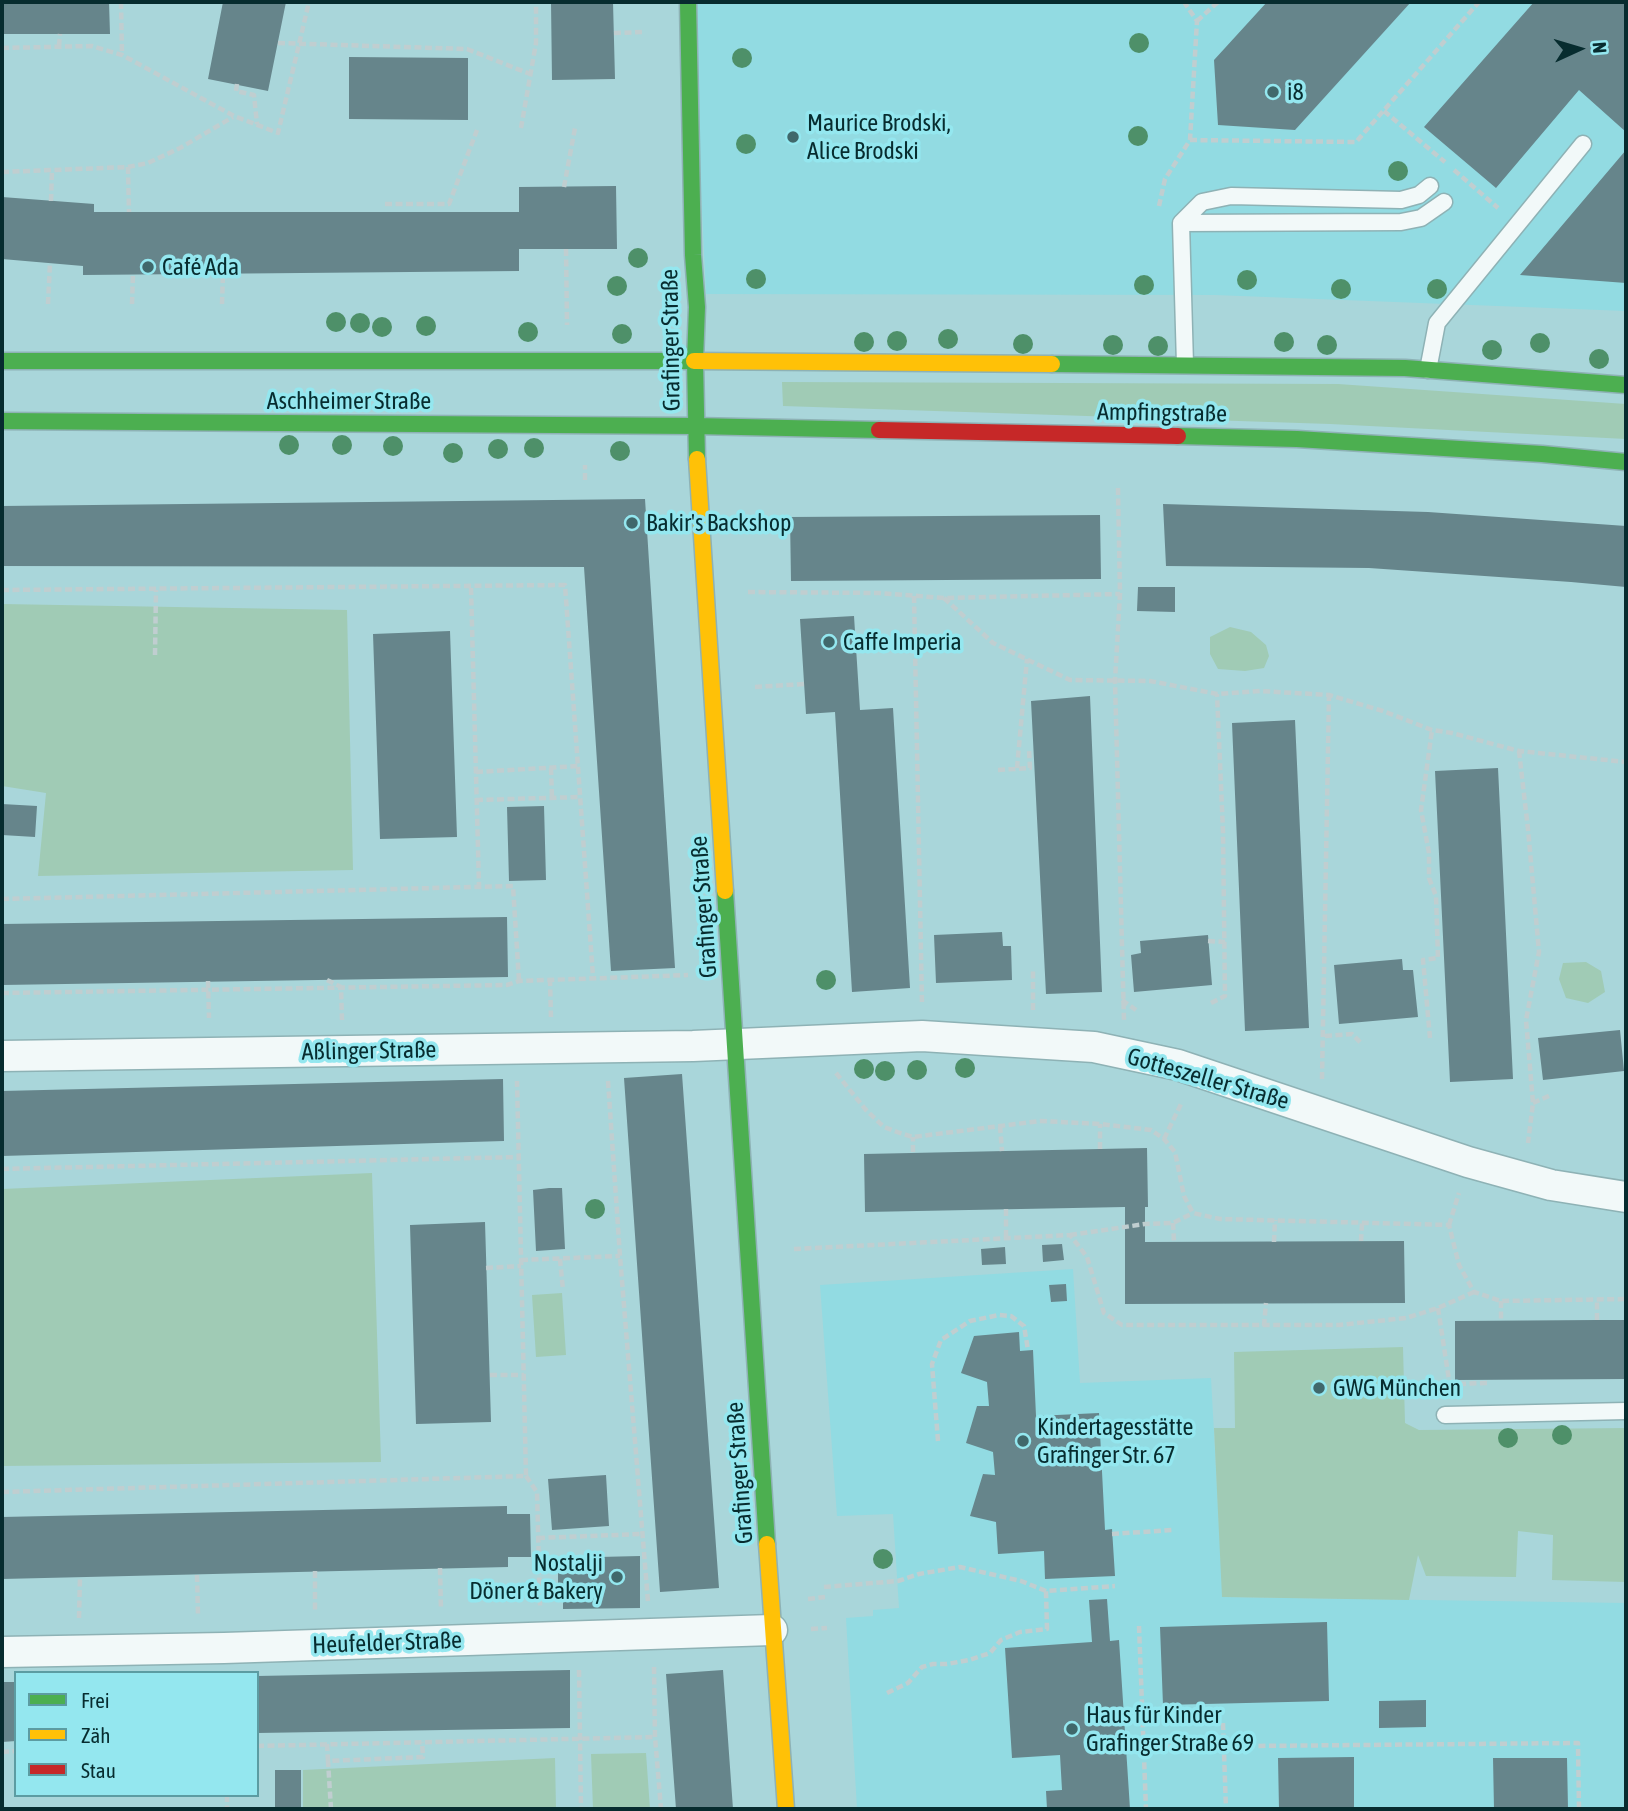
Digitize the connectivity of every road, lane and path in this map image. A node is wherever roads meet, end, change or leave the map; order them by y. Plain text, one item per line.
1 (121, 2) edge
2 (309, 2) edge
3 (536, 2) edge
4 (688, 2) edge
5 (1184, 2) edge
6 (1218, 2) edge
7 (1479, 2) edge
8 (1197, 21) junction
9 (614, 33) dead end
10 (643, 33) dead end
11 (60, 34) dead end
12 (278, 43) dead end
13 (300, 45) junction
14 (59, 46) junction
15 (2, 48) edge
16 (122, 55) junction
17 (530, 74) junction
18 (237, 84) dead end
19 (234, 116) junction
20 (257, 124) junction
21 (521, 128) dead end
22 (575, 128) dead end
23 (477, 130) dead end
24 (1583, 144) dead end
25 (128, 167) junction
26 (52, 170) junction
27 (2, 172) edge
28 (1430, 186) dead end
29 (564, 187) dead end
30 (51, 201) dead end
31 (1444, 202) dead end
32 (385, 204) dead end
33 (129, 212) dead end
34 (1181, 223) junction
35 (566, 249) dead end
36 (50, 263) dead end
37 (223, 273) dead end
38 (133, 274) dead end
39 (47, 304) dead end
40 (132, 304) dead end
41 (222, 304) dead end
42 (567, 326) dead end
43 (2, 361) edge
44 (695, 362) junction
45 (1185, 365) junction
46 (1428, 370) junction
47 (1626, 385) edge
48 (2, 421) edge
49 (695, 426) junction
50 (1626, 462) edge
51 (585, 465) dead end
52 (585, 480) dead end
53 (1118, 488) dead end
54 (471, 588) junction
55 (2, 590) edge
56 (156, 590) junction
57 (748, 592) dead end
58 (1120, 594) junction
59 (914, 596) junction
60 (944, 598) junction
61 (155, 655) dead end
62 (1027, 659) junction
63 (1115, 681) junction
64 (804, 684) dead end
65 (755, 687) dead end
66 (1217, 694) junction
67 (1329, 695) junction
68 (1433, 730) junction
69 (1029, 749) dead end
70 (1519, 751) junction
71 (1626, 762) edge
72 (578, 766) junction
73 (551, 768) junction
74 (1017, 768) junction
75 (998, 770) dead end
76 (476, 772) junction
77 (580, 797) junction
78 (552, 798) junction
79 (477, 800) junction
80 (479, 886) junction
81 (2, 898) edge
82 (1208, 941) dead end
83 (1226, 942) junction
84 (1033, 968) dead end
85 (688, 975) dead end
86 (593, 977) junction
87 (327, 980) dead end
88 (208, 981) dead end
89 (519, 981) junction
90 (341, 987) junction
91 (208, 990) junction
92 (2, 993) edge
93 (1121, 999) junction
94 (1211, 1003) dead end
95 (1136, 1010) dead end
96 (209, 1018) dead end
97 (1124, 1026) dead end
98 (922, 1036) junction
99 (1325, 1036) junction
100 (1430, 1038) dead end
101 (1032, 1042) junction
102 (1361, 1043) dead end
103 (736, 1044) junction
104 (606, 1047) junction
105 (528, 1049) junction
106 (342, 1051) junction
107 (2, 1056) edge
108 (832, 1069) dead end
109 (1322, 1081) dead end
110 (1185, 1095) dead end
111 (1551, 1095) dead end
112 (1533, 1103) junction
113 (1100, 1124) junction
114 (1000, 1126) junction
115 (914, 1137) junction
116 (1164, 1139) junction
117 (1100, 1149) dead end
118 (1002, 1151) dead end
119 (913, 1152) dead end
120 (519, 1157) junction
121 (2, 1169) edge
122 (1518, 1176) junction
123 (1626, 1197) edge
124 (1006, 1209) dead end
125 (1193, 1213) junction
126 (1275, 1220) junction
127 (1173, 1223) junction
128 (1362, 1223) junction
129 (1070, 1235) junction
130 (1006, 1238) junction
131 (1361, 1241) dead end
132 (1174, 1242) dead end
133 (1274, 1242) dead end
134 (794, 1249) dead end
135 (620, 1256) junction
136 (561, 1259) junction
137 (521, 1263) junction
138 (486, 1268) dead end
139 (563, 1290) dead end
140 (1474, 1292) junction
141 (1626, 1299) edge
142 (1597, 1300) junction
143 (1501, 1301) junction
144 (1266, 1303) dead end
145 (1438, 1308) junction
146 (1597, 1320) dead end
147 (1501, 1321) dead end
148 (1264, 1326) junction
149 (1028, 1350) dead end
150 (524, 1375) junction
151 (489, 1376) dead end
152 (1488, 1383) dead end
153 (1626, 1411) edge
154 (1445, 1415) dead end
155 (938, 1441) dead end
156 (526, 1476) junction
157 (2, 1492) edge
158 (1172, 1530) dead end
159 (642, 1534) junction
160 (1112, 1534) dead end
161 (538, 1538) junction
162 (1115, 1586) dead end
163 (824, 1587) dead end
164 (1046, 1591) junction
165 (1139, 1626) dead end
166 (772, 1630) junction
167 (651, 1635) junction
168 (578, 1637) junction
169 (541, 1638) junction
170 (2, 1652) edge
171 (887, 1693) dead end
172 (1223, 1723) dead end
173 (655, 1737) junction
174 (580, 1739) junction
175 (422, 1742) junction
176 (327, 1744) junction
177 (259, 1746) edge
178 (1224, 1746) junction
179 (1143, 1747) junction
180 (328, 1761) junction
181 (331, 1809) edge
182 (581, 1809) edge
183 (661, 1809) edge
184 (786, 1809) edge
185 (1146, 1809) edge
186 (1226, 1809) edge
187 (1579, 1809) edge

1 - 16 path
2 - 13 path
3 - 17 path
4 - 44 main road, Grafinger Straße
5 - 8 path
6 - 8 path
7 - 8 path
9 - 10 path
11 - 14 path
12 - 13 path
13 - 17 path
13 - 20 path
14 - 15 path
14 - 16 path
16 - 19 path
17 - 21 path
18 - 20 path
19 - 20 path
19 - 25 path
22 - 29 path
23 - 32 path
24 - 46 lane
25 - 26 path
25 - 33 path
26 - 27 path
26 - 30 path
28 - 34 lane
31 - 34 lane
34 - 45 lane
35 - 42 path
36 - 39 path
37 - 41 path
38 - 40 path
43 - 44 main road, Aschheimer Straße
44 - 45 main road, Ampfingstraße
44 - 49 main road, Grafinger Straße
45 - 46 main road, Ampfingstraße
46 - 47 main road, Ampfingstraße
48 - 49 main road, Aschheimer Straße
49 - 50 main road, Ampfingstraße
49 - 103 main road, Grafinger Straße
51 - 52 path
53 - 58 path
54 - 56 path
54 - 72 path
54 - 76 path
55 - 56 path
56 - 61 path
57 - 59 path
58 - 60 path
58 - 63 path
59 - 60 path
59 - 98 path
60 - 62 path
62 - 63 path
62 - 74 path
63 - 66 path
63 - 93 path
64 - 65 path
66 - 67 path
66 - 83 path
67 - 68 path
67 - 99 path
68 - 70 path
68 - 100 path
69 - 74 path
70 - 71 path
70 - 112 path
72 - 73 path
72 - 77 path
73 - 76 path
73 - 78 path
74 - 75 path
76 - 79 path
77 - 78 path
77 - 86 path
78 - 79 path
79 - 80 path
80 - 81 path
80 - 89 path
82 - 83 path
83 - 94 path
84 - 101 path
85 - 86 path
86 - 89 path
87 - 90 path
88 - 91 path
89 - 90 path
90 - 91 path
90 - 106 path
91 - 92 path
91 - 96 path
93 - 95 path
93 - 97 path
98 - 101 street, Gotteszeller Straße
98 - 103 street, Gotteszeller Straße
99 - 102 path
99 - 109 path
101 - 122 street, Gotteszeller Straße
103 - 104 street, Aßlinger Straße
103 - 166 main road, Grafinger Straße
104 - 105 street, Aßlinger Straße
104 - 135 path
105 - 106 street, Aßlinger Straße
105 - 120 path
106 - 107 street, Aßlinger Straße
108 - 115 path
110 - 116 path
111 - 112 path
112 - 122 path
113 - 114 path
113 - 116 path
113 - 117 path
114 - 115 path
114 - 118 path
115 - 119 path
116 - 125 path
120 - 121 path
120 - 137 path
122 - 123 street, Gotteszeller Straße
124 - 130 path
125 - 126 path
125 - 127 path
126 - 128 path
126 - 133 path
127 - 129 path
127 - 132 path
128 - 131 path
128 - 140 path
129 - 130 path
129 - 148 path
130 - 134 path
135 - 136 path
135 - 159 path
136 - 137 path
136 - 139 path
137 - 138 path
137 - 150 path
140 - 143 path
140 - 145 path
141 - 142 path
142 - 143 path
142 - 146 path
143 - 147 path
144 - 148 path
145 - 148 path
145 - 152 path
149 - 155 path
150 - 151 path
150 - 156 path
153 - 154 lane
156 - 157 path
156 - 161 path
158 - 160 path
159 - 161 path
159 - 167 path
161 - 169 path
162 - 164 path
163 - 164 path
164 - 171 path
165 - 179 path
166 - 167 street, Heufelder Straße
166 - 184 main road, Grafinger Straße
167 - 168 street, Heufelder Straße
167 - 173 path
168 - 169 street, Heufelder Straße
168 - 174 path
169 - 170 street, Heufelder Straße
172 - 178 path
173 - 174 path
173 - 183 path
174 - 175 path
174 - 182 path
175 - 176 path
175 - 180 path
176 - 177 path
176 - 180 path
178 - 179 path
178 - 186 path
178 - 187 path
179 - 185 path
180 - 181 path

